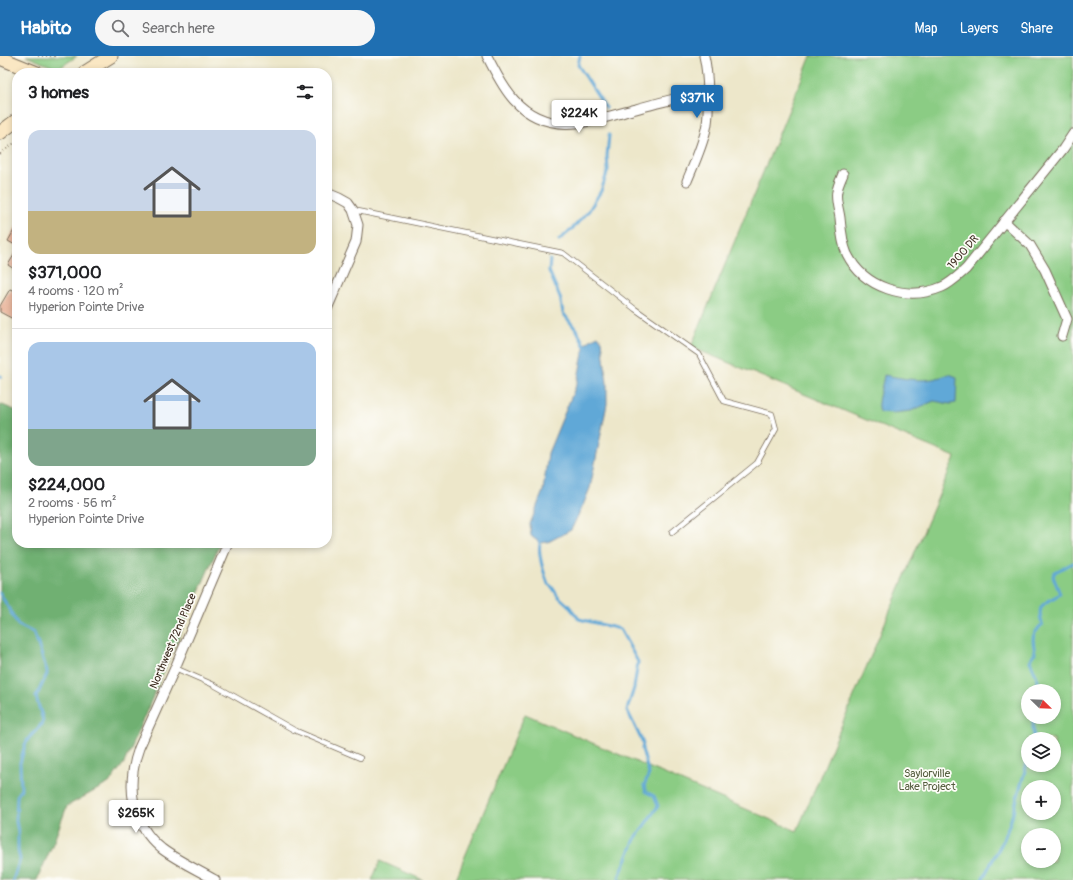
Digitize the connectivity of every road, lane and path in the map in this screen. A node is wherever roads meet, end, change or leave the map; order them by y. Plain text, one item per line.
1 (38, 56) edge
2 (56, 56) edge
3 (110, 56) edge
4 (487, 56) edge
5 (704, 56) edge
6 (0, 58) edge
7 (25, 68) edge
8 (92, 68) edge
9 (707, 91) junction
10 (12, 124) edge
11 (0, 133) edge
12 (1073, 134) edge
13 (12, 145) edge
14 (0, 154) edge
15 (844, 174) dead end
16 (687, 181) dead end
17 (332, 195) edge
18 (353, 210) junction
19 (1004, 221) junction
20 (332, 297) edge
21 (1070, 317) edge
22 (1062, 336) dead end
23 (672, 532) dead end
24 (226, 548) edge
25 (175, 668) junction
26 (360, 758) dead end
27 (215, 880) edge

1 - 2 path
3 - 8 main road
4 - 9 street
5 - 9 street
6 - 7 main road
9 - 16 street
10 - 11 main road
12 - 19 street, 1900 DR
13 - 14 path
15 - 19 street, 1900 DR
17 - 18 street
18 - 20 street
18 - 23 lane
19 - 21 street
21 - 22 street
24 - 25 street, Northwest 72nd Place
25 - 26 lane
25 - 27 street, Northwest 72nd Place

